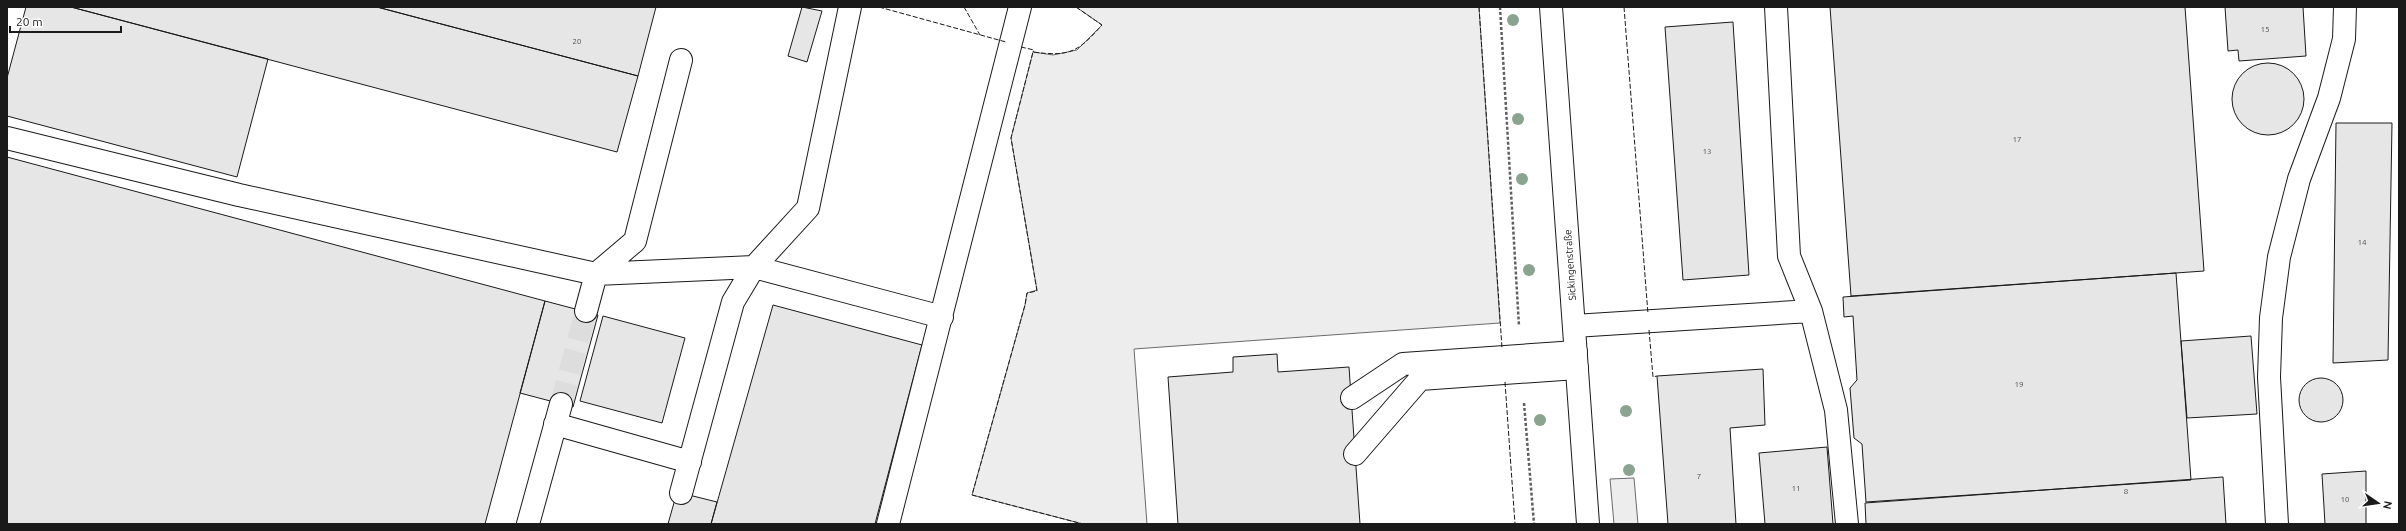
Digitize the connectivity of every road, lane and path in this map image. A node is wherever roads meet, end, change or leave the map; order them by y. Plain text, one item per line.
1 (850, 7) edge
2 (1020, 7) edge
3 (1500, 7) edge
4 (1550, 7) edge
5 (1776, 7) edge
6 (2345, 7) edge
7 (681, 60) dead end
8 (7, 138) edge
9 (754, 267) junction
10 (596, 274) junction
11 (586, 311) tunnel mouth
12 (1811, 311) junction
13 (942, 317) junction
14 (1574, 326) junction
15 (1576, 360) junction
16 (1522, 364) junction
17 (1352, 398) dead end
18 (561, 404) tunnel mouth
19 (555, 424) junction
20 (1355, 454) dead end
21 (690, 462) junction
22 (681, 493) dead end
23 (528, 524) edge
24 (888, 524) edge
25 (1534, 524) edge
26 (1588, 524) edge
27 (1847, 524) edge
28 (2277, 524) edge

1 - 9 main road
2 - 13 main road
3 - 16 path
4 - 14 main road, Sickingenstraße
5 - 12 main road
6 - 28 main road
7 - 10 main road
8 - 10 main road
9 - 10 main road
9 - 13 main road
9 - 21 main road
10 - 11 main road
12 - 14 main road
12 - 27 main road
13 - 24 main road
14 - 15 main road, Sickingenstraße
15 - 16 main road
15 - 26 main road, Sickingenstraße
16 - 17 main road
16 - 20 main road
16 - 25 path
18 - 19 main road
19 - 21 main road
19 - 23 main road
21 - 22 main road

